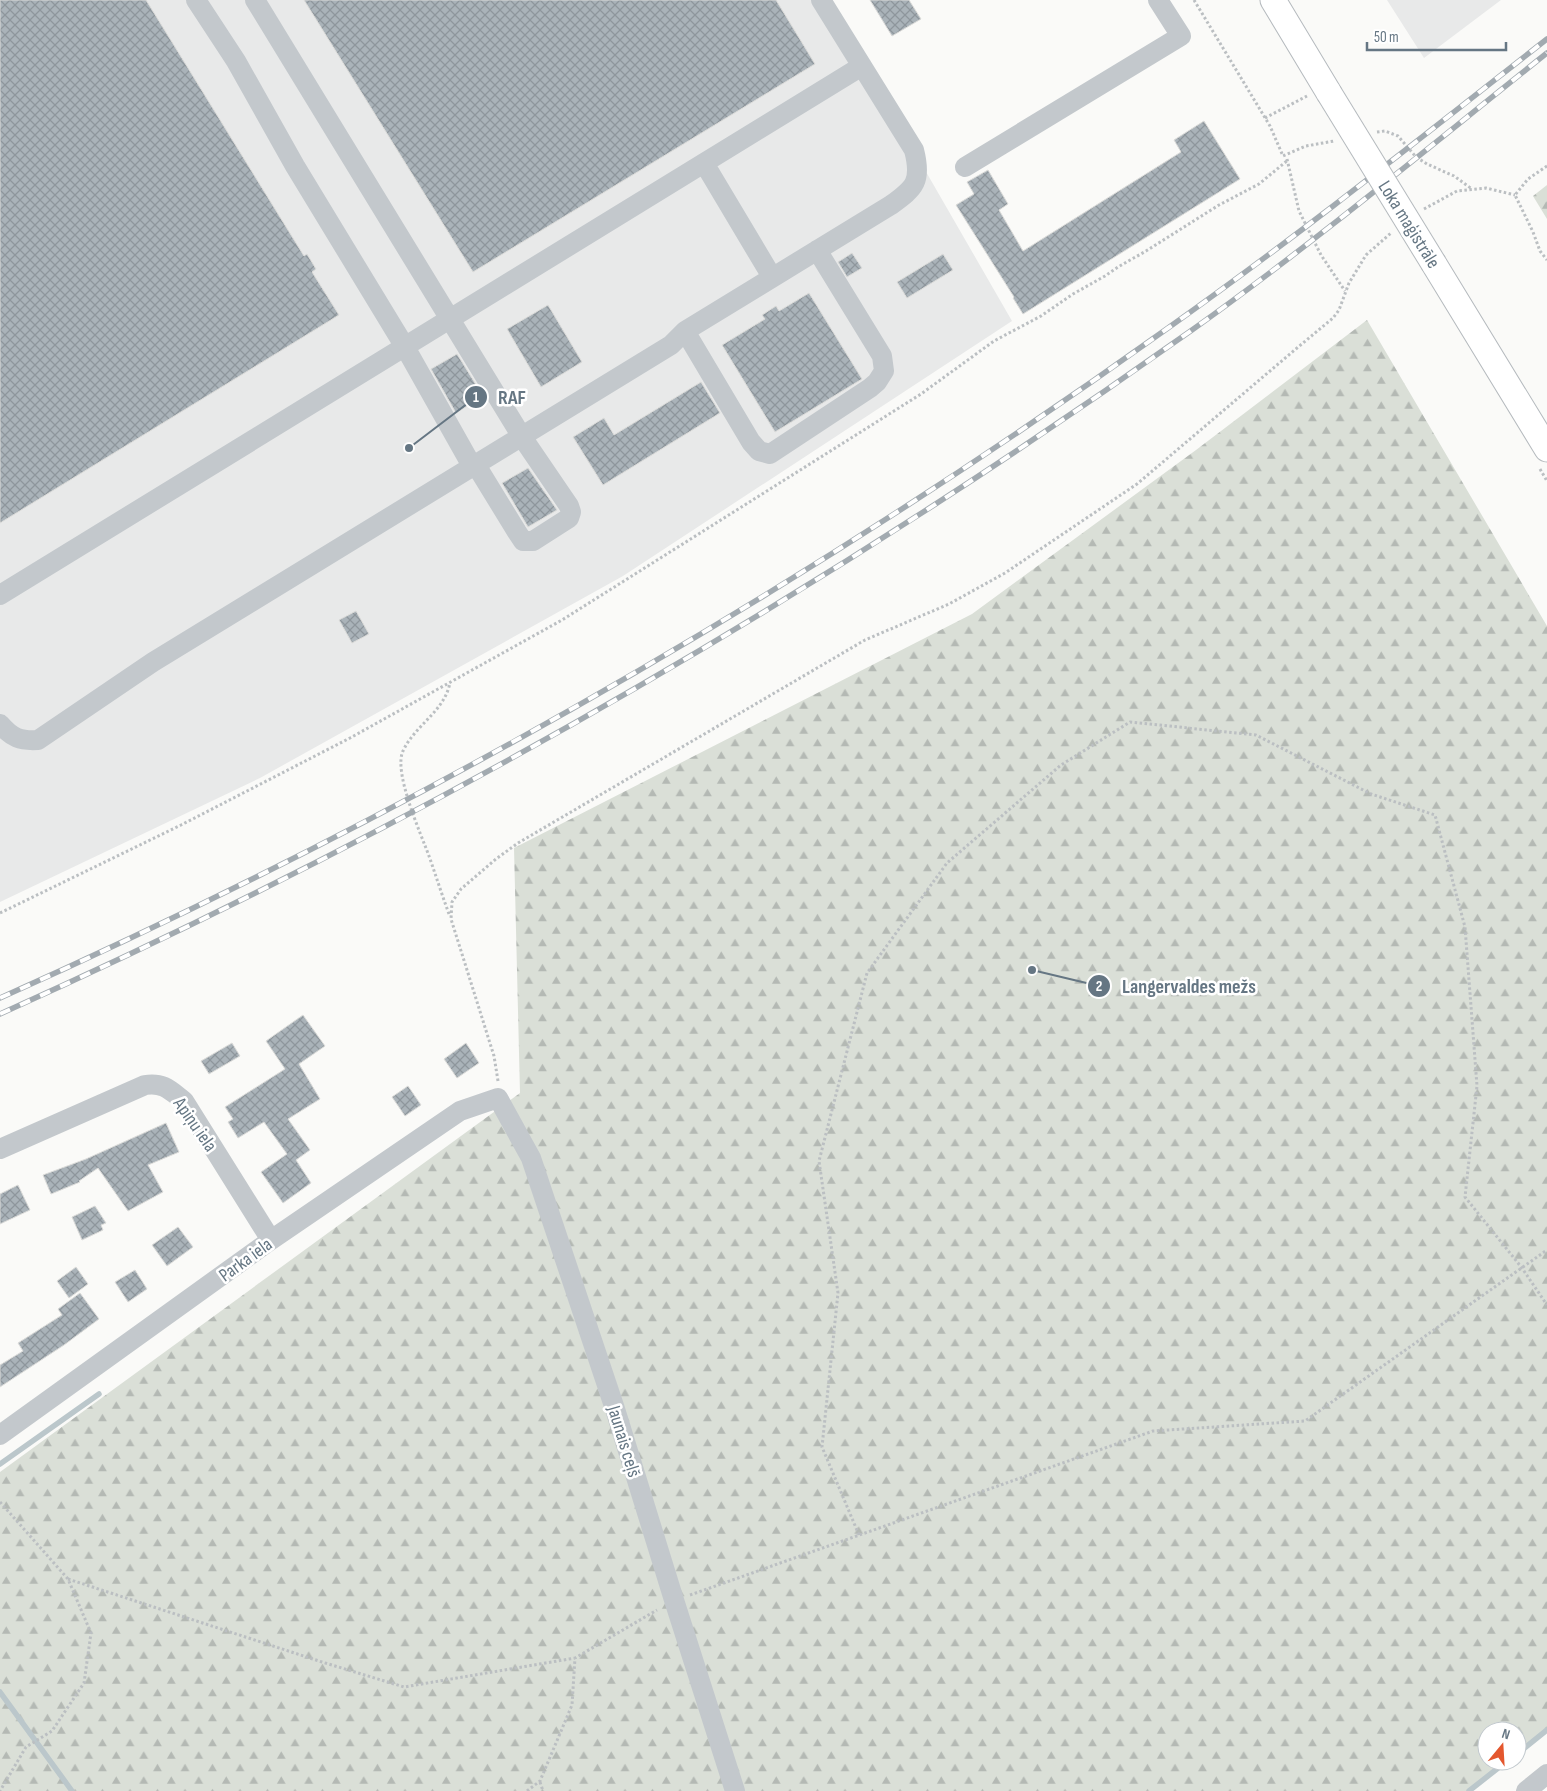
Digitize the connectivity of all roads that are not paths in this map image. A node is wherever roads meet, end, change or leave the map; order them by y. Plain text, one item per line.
1 (196, 0) edge
2 (256, 0) edge
3 (821, 0) edge
4 (1158, 0) edge
5 (1273, 0) edge
6 (862, 66) junction
7 (704, 163) junction
8 (965, 167) dead end
9 (817, 250) junction
10 (772, 277) junction
11 (452, 319) junction
12 (685, 331) junction
13 (405, 347) junction
14 (522, 437) junction
15 (1547, 448) edge
16 (472, 466) junction
17 (0, 595) edge
18 (0, 724) edge
19 (498, 1098) joint
20 (0, 1149) edge
21 (271, 1240) junction
22 (0, 1435) edge
23 (1547, 1774) edge
24 (735, 1791) edge
25 (1526, 1791) edge

1 - 13 street
2 - 11 street
3 - 6 street
4 - 8 street
5 - 15 main road, Loka maģistrāle, bridge
6 - 7 street
6 - 9 street
7 - 10 street
7 - 11 street
9 - 10 street
9 - 12 street
10 - 12 street
11 - 13 street
11 - 14 street
12 - 14 street
13 - 16 street
13 - 17 street
14 - 16 street
14 - 16 street
16 - 18 street
19 - 21 street, Parka iela
19 - 24 street, Jaunais ceļš
20 - 21 street, Apiņu iela
21 - 22 street, Parka iela
23 - 25 street

